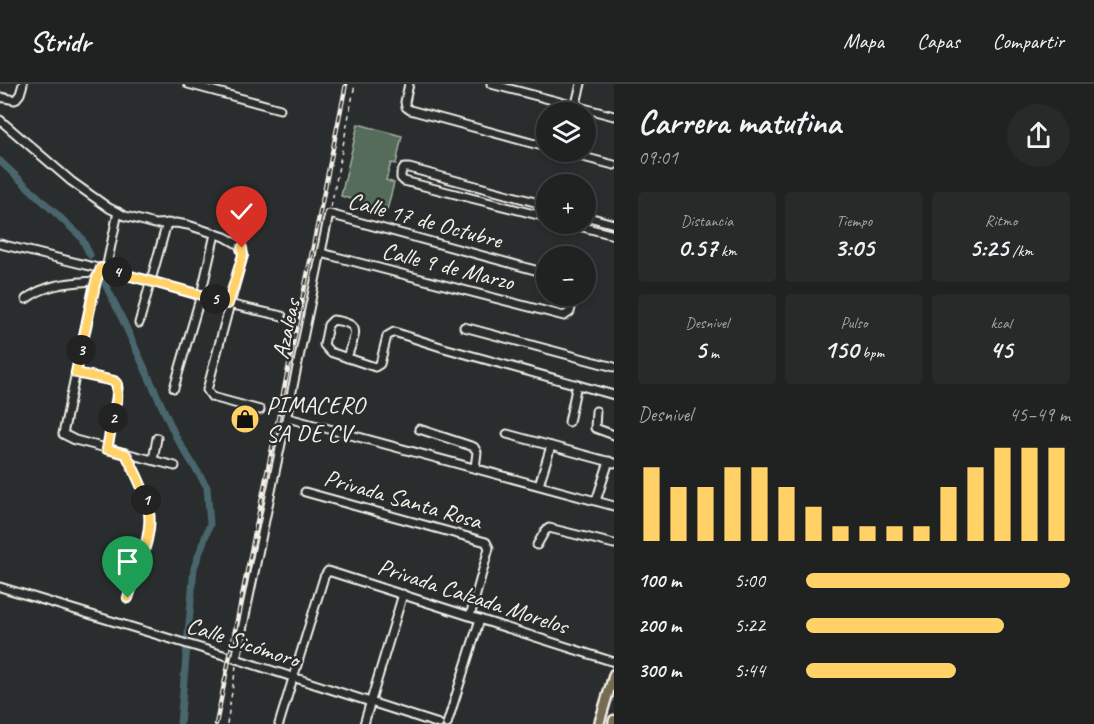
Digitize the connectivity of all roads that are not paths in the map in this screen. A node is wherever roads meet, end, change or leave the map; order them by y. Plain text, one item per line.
1 (23, 84) edge
2 (188, 84) edge
3 (409, 84) edge
4 (491, 84) edge
5 (581, 84) edge
6 (0, 97) edge
7 (551, 102) edge
8 (577, 102) edge
9 (280, 109) dead end
10 (596, 113) edge
11 (614, 116) edge
12 (0, 120) edge
13 (536, 144) edge
14 (596, 160) edge
15 (614, 165) edge
16 (521, 198) junction
17 (536, 202) edge
18 (518, 209) junction
19 (118, 213) junction
20 (329, 214) joint
21 (536, 214) edge
22 (596, 219) edge
23 (167, 223) junction
24 (614, 224) edge
25 (596, 230) edge
26 (215, 234) junction
27 (614, 235) edge
28 (0, 244) edge
29 (321, 253) junction
30 (103, 269) junction
31 (536, 270) edge
32 (96, 281) junction
33 (151, 281) junction
34 (201, 295) junction
35 (26, 299) dead end
36 (228, 304) junction
37 (572, 306) edge
38 (282, 316) dead end
39 (139, 323) dead end
40 (464, 327) dead end
41 (347, 358) junction
42 (614, 368) edge
43 (76, 373) junction
44 (577, 384) junction
45 (174, 388) dead end
46 (614, 395) edge
47 (260, 410) dead end
48 (596, 411) dead end
49 (288, 418) junction
50 (569, 422) dead end
51 (419, 429) dead end
52 (507, 434) dead end
53 (614, 435) edge
54 (157, 438) dead end
55 (551, 446) junction
56 (107, 449) junction
57 (126, 454) junction
58 (153, 460) junction
59 (611, 462) edge
60 (175, 465) dead end
61 (475, 468) junction
62 (539, 486) junction
63 (305, 492) dead end
64 (596, 501) junction
65 (614, 506) edge
66 (614, 544) edge
67 (537, 545) dead end
68 (0, 587) edge
69 (403, 594) junction
70 (128, 598) dead end
71 (470, 616) junction
72 (480, 619) junction
73 (237, 659) junction
74 (614, 662) edge
75 (614, 674) edge
76 (294, 679) junction
77 (370, 703) junction
78 (279, 724) edge
79 (364, 724) edge
80 (439, 724) edge
81 (447, 724) edge
82 (599, 724) edge

1 - 6 street
2 - 9 street
3 - 13 street
4 - 7 street
5 - 8 street
10 - 11 street
12 - 19 street
14 - 15 street
16 - 17 street
16 - 18 street
16 - 18 street
18 - 21 street
19 - 23 street
19 - 30 street
20 - 29 street, Azaleas
20 - 31 street, Calle 17 de Octubre
22 - 24 street
23 - 26 street
23 - 33 street
25 - 27 street
26 - 34 street
26 - 36 street
28 - 30 street
29 - 37 street, Calle 9 de Marzo
29 - 49 street, Azaleas
30 - 32 street
30 - 33 street
32 - 35 street
32 - 43 street
33 - 34 street
33 - 39 street
34 - 36 street
34 - 45 street
36 - 38 street
36 - 47 street
40 - 42 street
41 - 41 street
41 - 44 street
43 - 56 street
43 - 56 street
44 - 46 street
44 - 50 street
48 - 53 street
49 - 61 street
49 - 73 street, Azaleas
51 - 61 street
52 - 55 street
54 - 58 street
55 - 59 street
55 - 62 street
56 - 57 street
57 - 58 street
57 - 70 street
58 - 60 street
59 - 64 street
61 - 62 street
62 - 64 street
63 - 71 street, Privada Santa Rosa
64 - 65 street
66 - 67 street
68 - 73 street, Calle Sicómoro
69 - 71 street, Privada Calzada Morelos
69 - 76 street, Privada Calzada Morelos
69 - 77 street
71 - 72 street, Privada Calzada Morelos
72 - 74 street, Privada Calzada Morelos
72 - 81 street
73 - 76 street, Calle Sicómoro
75 - 82 main road
76 - 77 street, Calle Sicómoro
76 - 78 street
77 - 79 street
77 - 80 street, Calle Sicómoro

